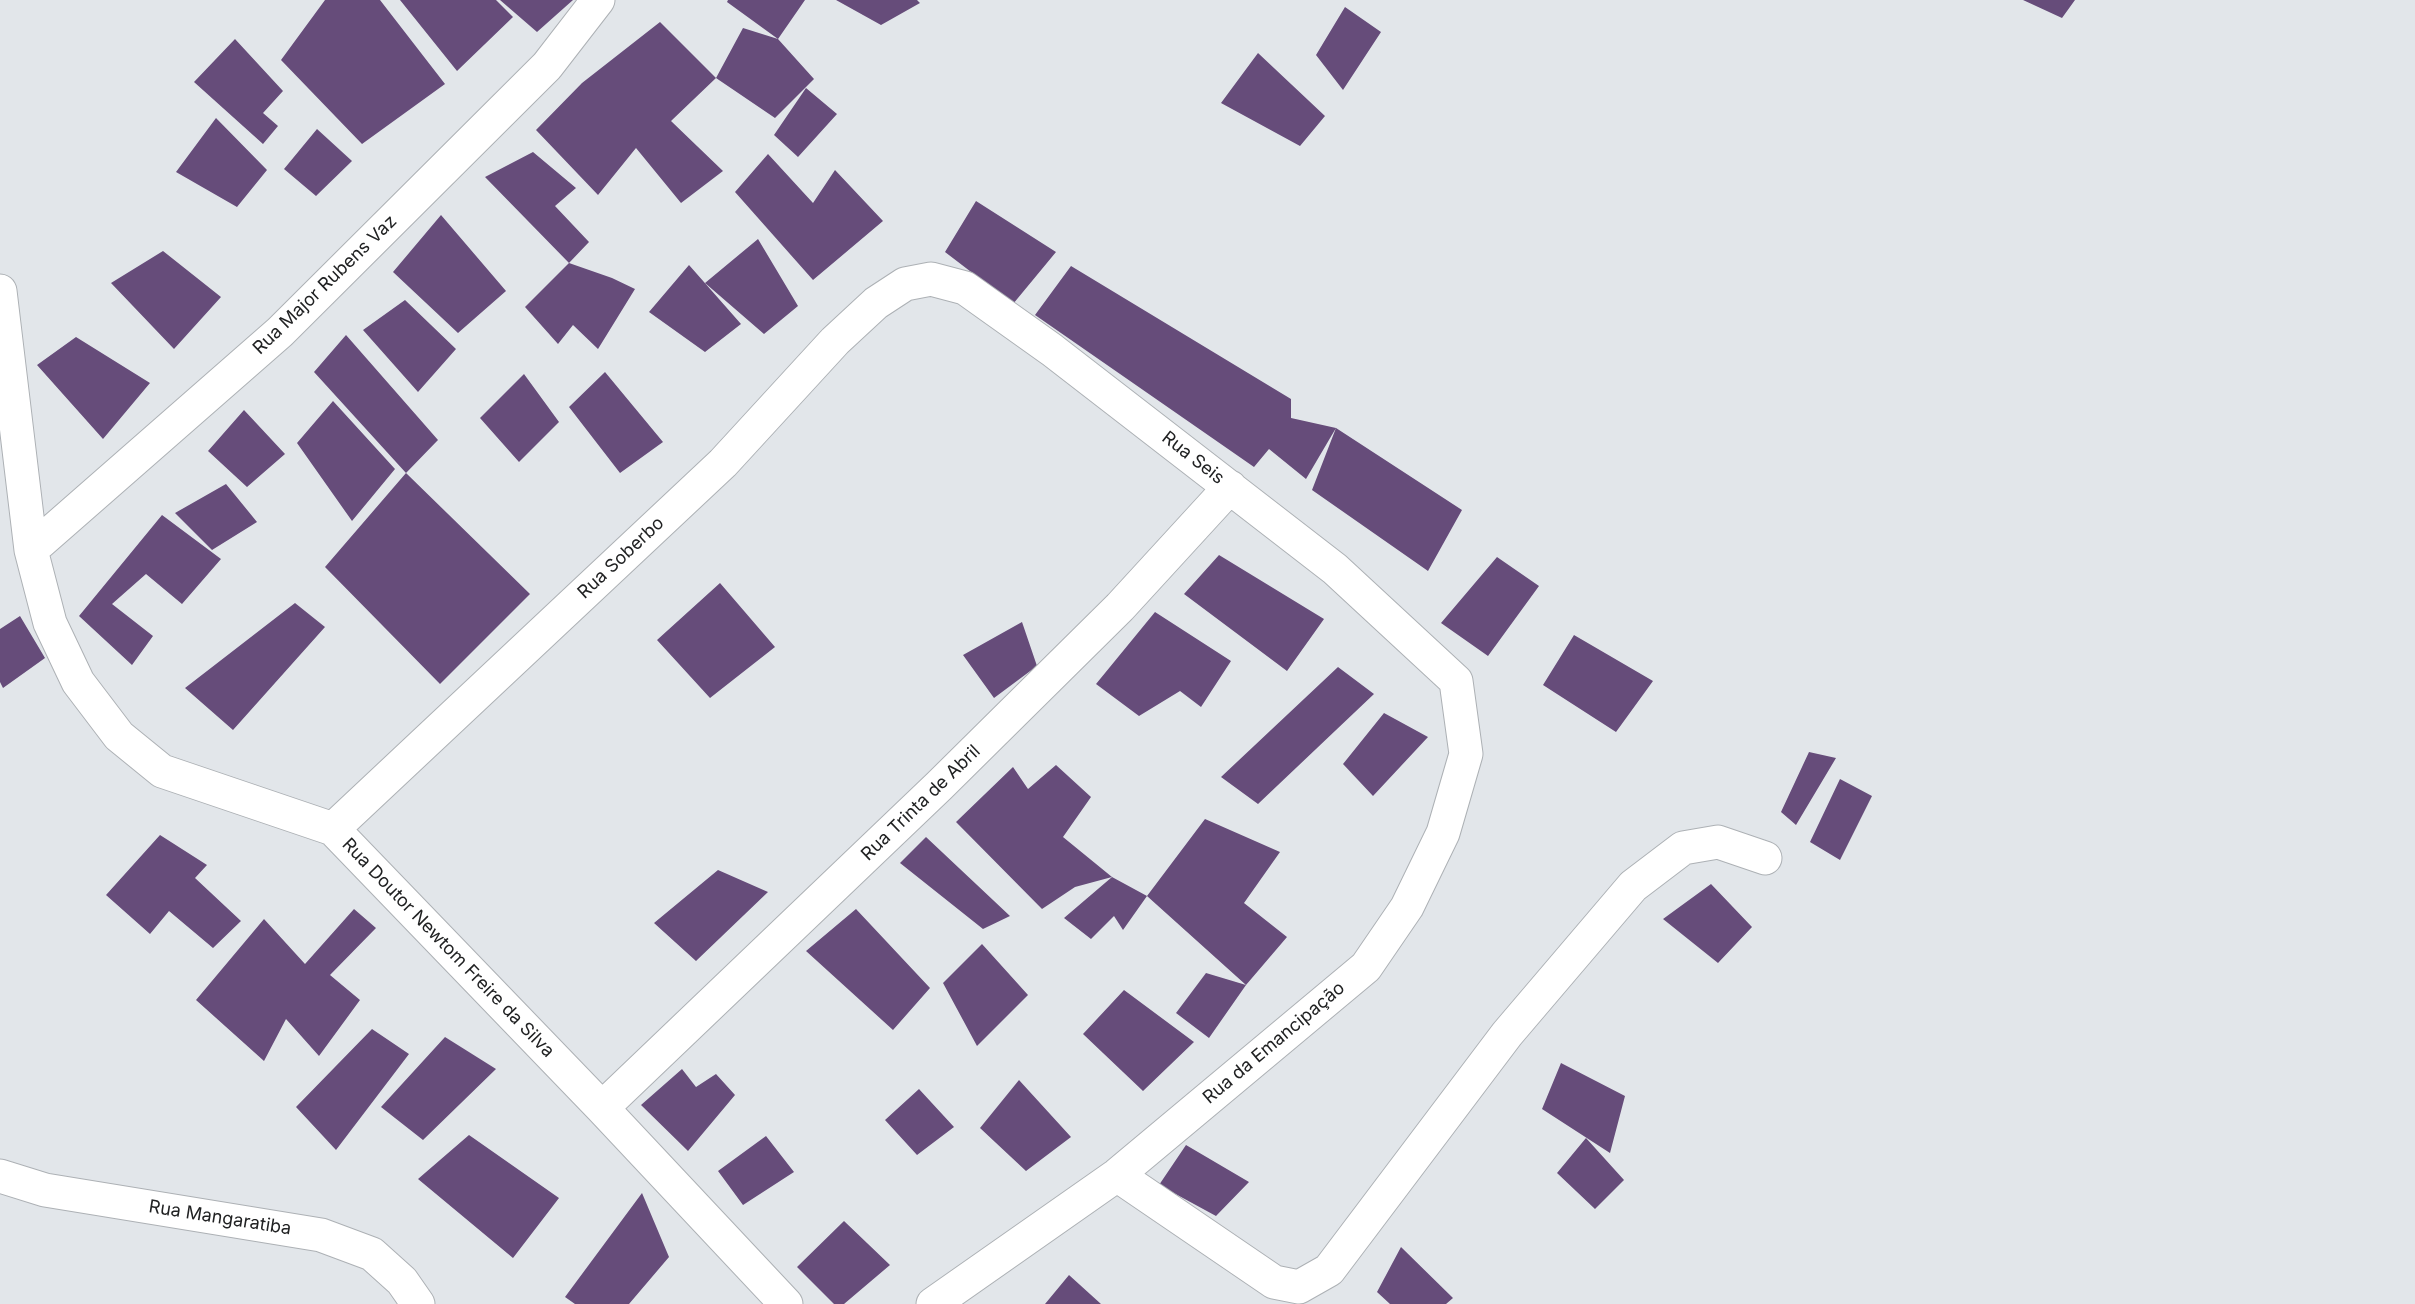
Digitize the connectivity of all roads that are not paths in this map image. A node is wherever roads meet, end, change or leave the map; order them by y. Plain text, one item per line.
1 (598, 0) edge
2 (905, 284) joint
3 (0, 291) edge
4 (1230, 487) junction
5 (32, 550) junction
6 (1456, 681) joint
7 (333, 829) junction
8 (1765, 858) dead end
9 (602, 1108) junction
10 (1117, 1175) junction
11 (0, 1176) edge
12 (780, 1298) edge
13 (418, 1304) edge
14 (933, 1304) edge

1 - 5 street, Rua Major Rubens Vaz
2 - 4 street, Rua Seis
2 - 7 street, Rua Soberbo
3 - 5 street, Rua Doutor Newtom Freire da Silva
4 - 6 street, Rua Seis
4 - 9 street, Rua Trinta de Abril
5 - 7 street, Rua Doutor Newtom Freire da Silva
6 - 10 street, Rua da Emancipação
7 - 9 street, Rua Doutor Newtom Freire da Silva
8 - 10 street
9 - 12 street, Rua Doutor Newtom Freire da Silva
10 - 14 street, Rua da Emancipação
11 - 13 street, Rua Mangaratiba

